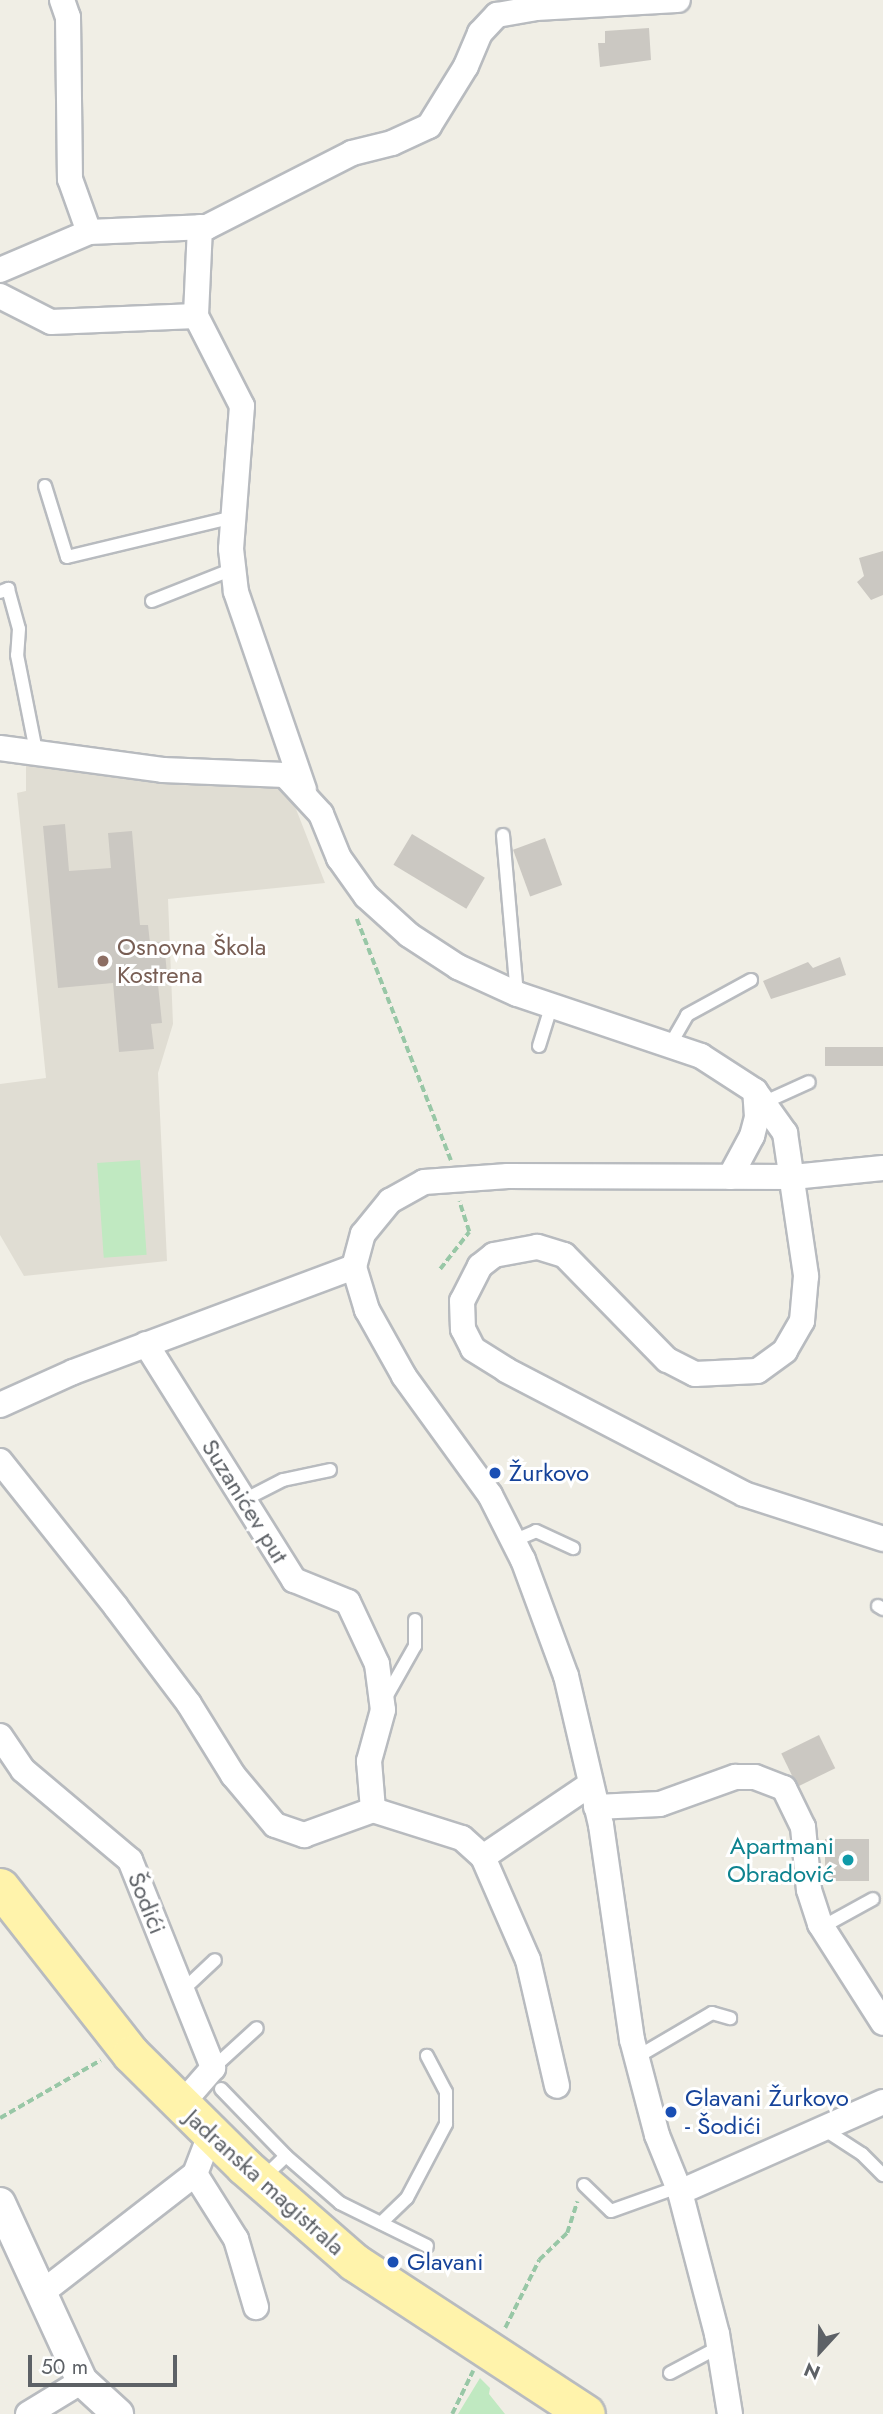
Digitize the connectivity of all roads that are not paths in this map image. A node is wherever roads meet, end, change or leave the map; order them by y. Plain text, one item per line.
1 (62, 0) edge
2 (678, 0) edge
3 (201, 228) junction
4 (89, 232) junction
5 (0, 270) edge
6 (0, 296) edge
7 (195, 316) junction
8 (45, 486) dead end
9 (233, 517) junction
10 (233, 569) junction
11 (0, 592) edge
12 (152, 601) dead end
13 (0, 748) edge
14 (36, 751) junction
15 (304, 790) junction
16 (503, 835) dead end
17 (751, 980) dead end
18 (517, 994) junction
19 (552, 1004) junction
20 (670, 1045) junction
21 (539, 1046) dead end
22 (808, 1082) dead end
23 (760, 1096) junction
24 (883, 1168) edge
25 (730, 1177) junction
26 (793, 1177) junction
27 (354, 1266) junction
28 (146, 1344) junction
29 (0, 1405) edge
30 (0, 1461) edge
31 (330, 1469) dead end
32 (244, 1500) junction
33 (883, 1539) edge
34 (513, 1541) junction
35 (573, 1548) dead end
36 (415, 1620) dead end
37 (382, 1704) junction
38 (0, 1736) edge
39 (594, 1796) junction
40 (373, 1810) junction
41 (483, 1857) junction
42 (0, 1887) edge
43 (873, 1899) dead end
44 (822, 1927) junction
45 (215, 1960) dead end
46 (183, 1991) junction
47 (730, 2018) dead end
48 (883, 2023) edge
49 (257, 2028) dead end
50 (426, 2056) dead end
51 (637, 2056) junction
52 (217, 2078) junction
53 (557, 2086) dead end
54 (883, 2102) edge
55 (180, 2106) junction
56 (825, 2130) junction
57 (211, 2135) junction
58 (273, 2168) junction
59 (195, 2174) junction
60 (883, 2175) edge
61 (584, 2185) dead end
62 (679, 2190) junction
63 (0, 2203) edge
64 (381, 2223) junction
65 (7, 2233) edge
66 (428, 2246) dead end
67 (44, 2291) junction
68 (256, 2307) dead end
69 (719, 2347) junction
70 (670, 2373) dead end
71 (82, 2381) junction
72 (728, 2409) edge
73 (28, 2414) edge
74 (118, 2414) edge
75 (586, 2414) edge

1 - 4 street
2 - 3 street
3 - 4 street
3 - 7 street
4 - 5 street
6 - 7 street
7 - 9 street
8 - 9 lane
9 - 10 street
10 - 12 lane
10 - 15 street
11 - 14 lane
13 - 14 street
14 - 15 street
15 - 18 street
16 - 18 lane
17 - 20 lane
18 - 19 street
19 - 20 street
19 - 21 lane
20 - 23 street
22 - 23 lane
23 - 25 street
23 - 26 street
24 - 26 street
25 - 26 street
25 - 27 street
26 - 33 street
27 - 28 street
27 - 34 street
28 - 29 street
28 - 32 street, Suzanićev put
30 - 40 street
31 - 32 lane
32 - 37 street, Suzanićev put
34 - 35 lane
34 - 39 street
36 - 37 lane
37 - 40 street, Suzanićev put
38 - 46 street, Šodići
39 - 41 street
39 - 44 street
39 - 51 street
40 - 41 street
41 - 53 street
42 - 55 main road, Jadranska magistrala
43 - 44 lane
44 - 48 street
45 - 46 lane
46 - 52 street, Šodići
47 - 51 lane
49 - 52 lane
50 - 64 lane
51 - 62 street
52 - 55 street
52 - 58 lane
54 - 56 street
55 - 57 main road, Jadranska magistrala
56 - 60 lane
56 - 62 street
57 - 58 main road, Jadranska magistrala
57 - 59 street
58 - 64 lane
58 - 75 main road, Jadranska magistrala
59 - 67 street
59 - 68 street
61 - 62 lane
62 - 69 street
63 - 65 street
64 - 66 lane
65 - 67 street
67 - 71 street
69 - 70 lane
69 - 72 street
71 - 73 street
71 - 74 street

